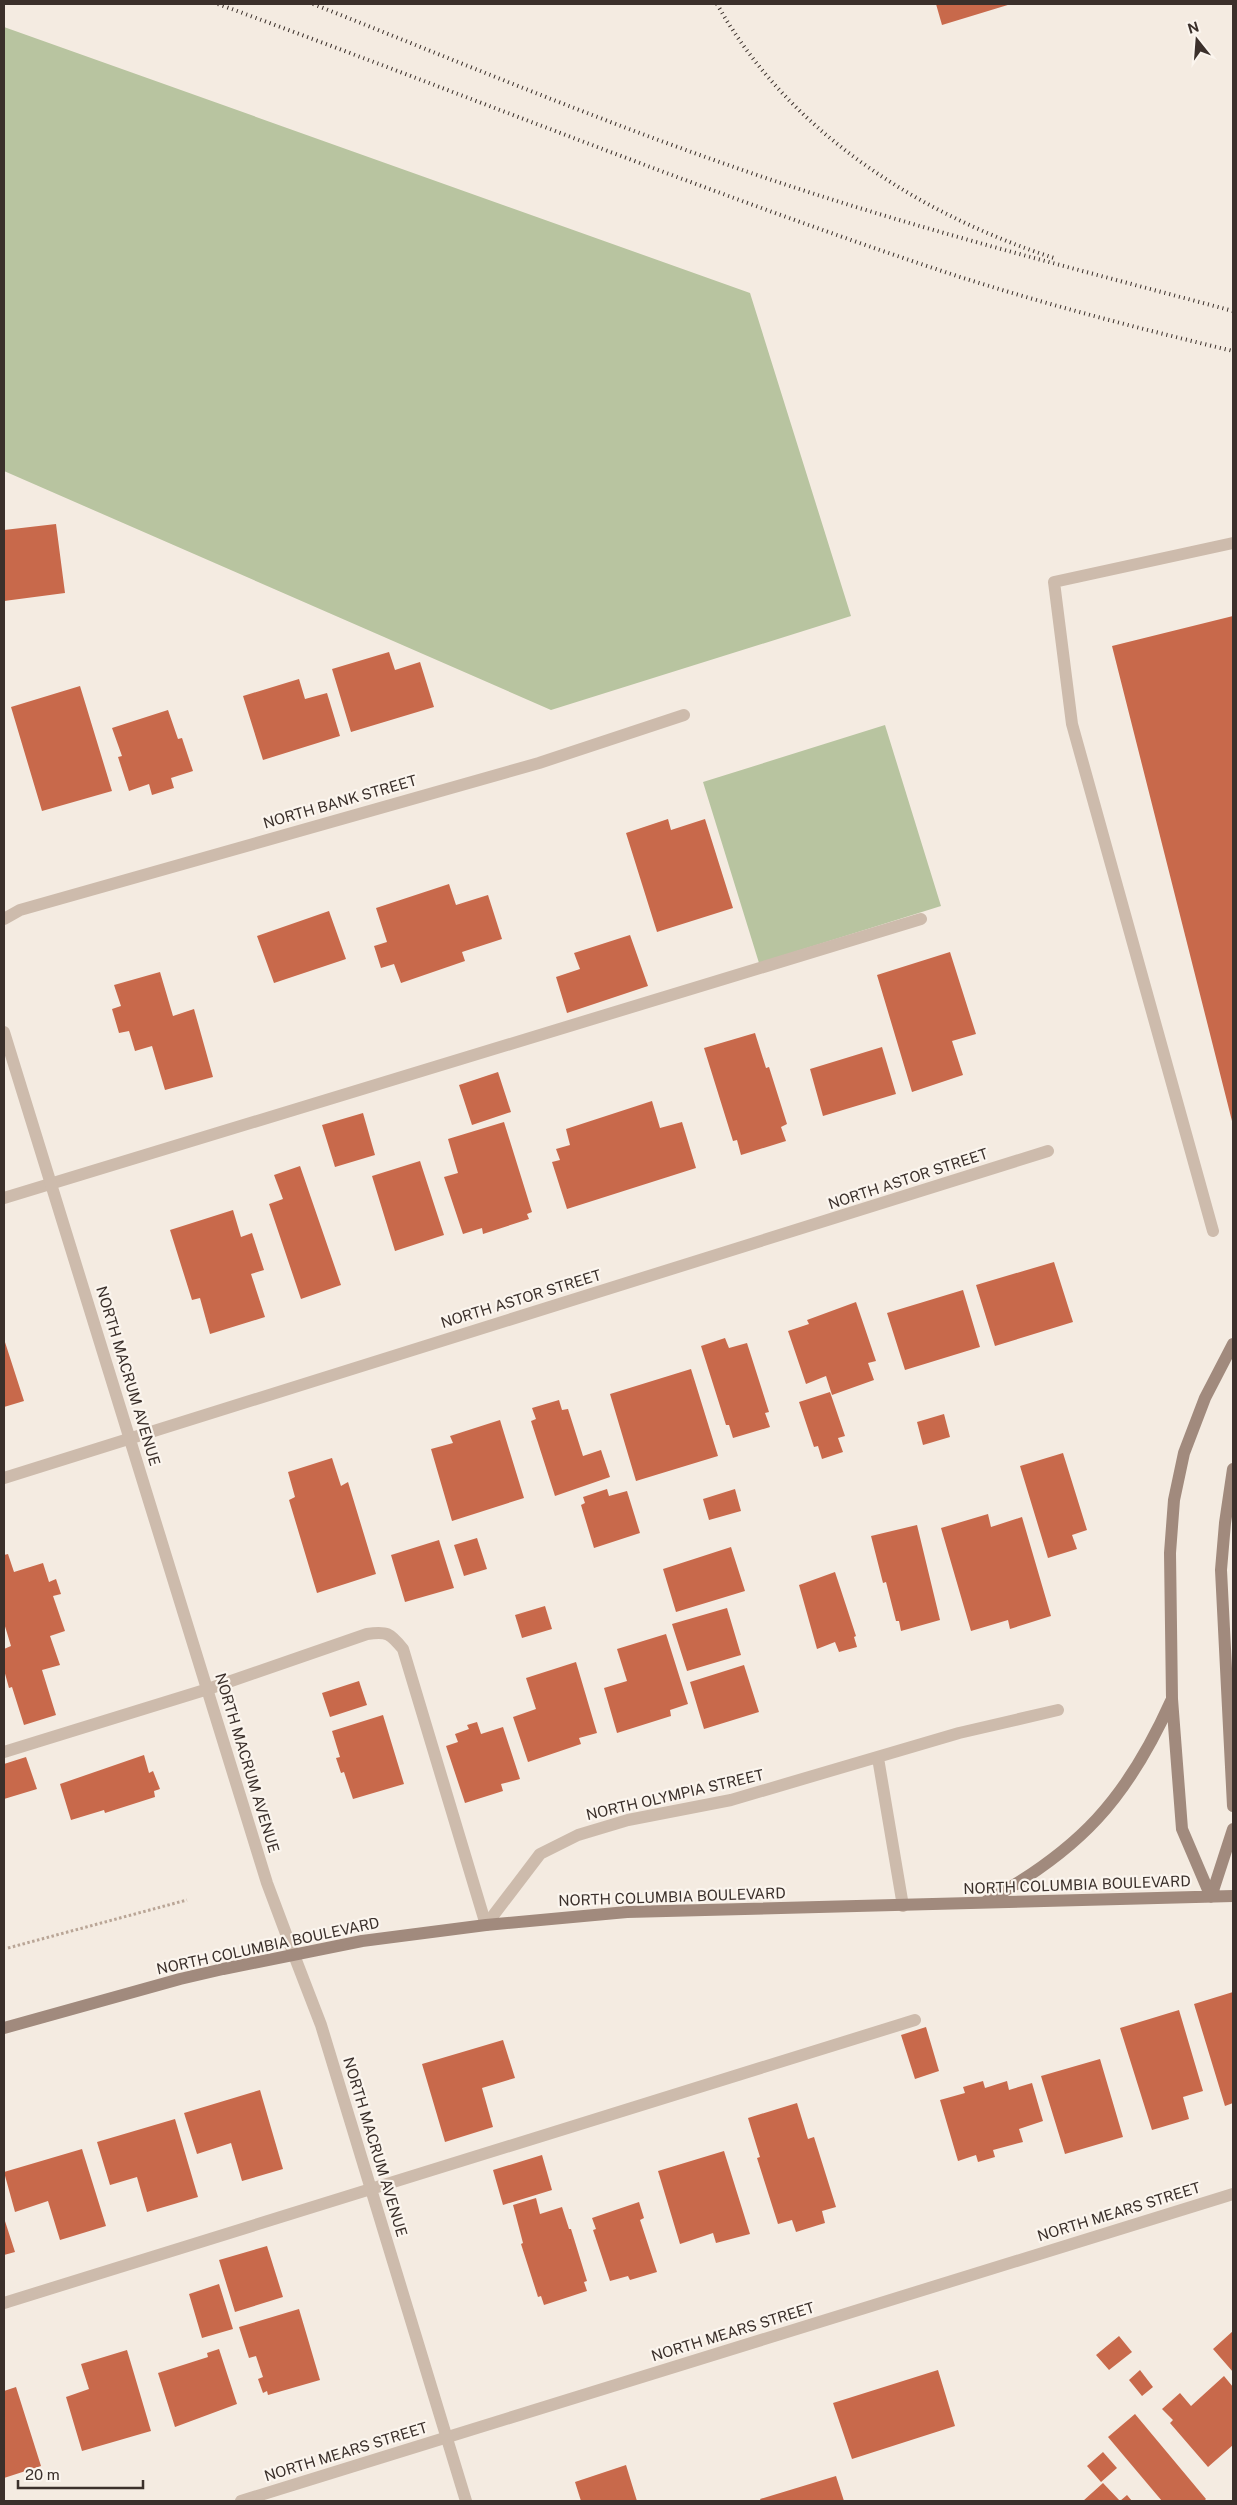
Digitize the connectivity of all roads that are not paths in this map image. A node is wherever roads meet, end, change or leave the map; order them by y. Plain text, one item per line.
1 (1233, 542) edge
2 (684, 715) dead end
3 (4, 919) edge
4 (921, 919) dead end
5 (4, 1032) edge
6 (1048, 1151) dead end
7 (51, 1183) junction
8 (4, 1198) edge
9 (1213, 1231) dead end
10 (1233, 1344) edge
11 (130, 1437) junction
12 (1233, 1469) edge
13 (4, 1478) edge
14 (208, 1689) junction
15 (1172, 1699) junction
16 (1058, 1710) dead end
17 (4, 1752) edge
18 (878, 1758) junction
19 (1233, 1806) edge
20 (1233, 1829) edge
21 (1233, 1896) edge
22 (1211, 1897) junction
23 (982, 1904) junction
24 (903, 1906) junction
25 (486, 1925) junction
26 (294, 1955) junction
27 (915, 2020) dead end
28 (4, 2028) edge
29 (371, 2189) junction
30 (1233, 2194) edge
31 (4, 2303) edge
32 (446, 2438) junction
33 (241, 2501) edge
34 (466, 2501) edge

1 - 9 street
2 - 3 street, NORTH BANK STREET
4 - 7 street
5 - 7 street, NORTH MACRUM AVENUE
6 - 11 street, NORTH ASTOR STREET
7 - 8 street
7 - 11 street, NORTH MACRUM AVENUE
10 - 15 main road
11 - 13 street, NORTH ASTOR STREET
11 - 14 street, NORTH MACRUM AVENUE
12 - 19 main road
14 - 17 street
14 - 25 street
14 - 26 street, NORTH MACRUM AVENUE
15 - 22 main road
15 - 23 main road
16 - 18 street, NORTH OLYMPIA STREET
18 - 24 street
18 - 25 street, NORTH OLYMPIA STREET
20 - 22 main road
21 - 22 main road, NORTH COLUMBIA BOULEVARD
22 - 23 main road, NORTH COLUMBIA BOULEVARD
23 - 24 main road, NORTH COLUMBIA BOULEVARD
24 - 25 main road, NORTH COLUMBIA BOULEVARD
25 - 26 main road, NORTH COLUMBIA BOULEVARD
26 - 28 main road, NORTH COLUMBIA BOULEVARD
26 - 29 street, NORTH MACRUM AVENUE
27 - 29 street
29 - 31 street
29 - 32 street, NORTH MACRUM AVENUE
30 - 32 street, NORTH MEARS STREET
32 - 33 street, NORTH MEARS STREET
32 - 34 street, NORTH MACRUM AVENUE

